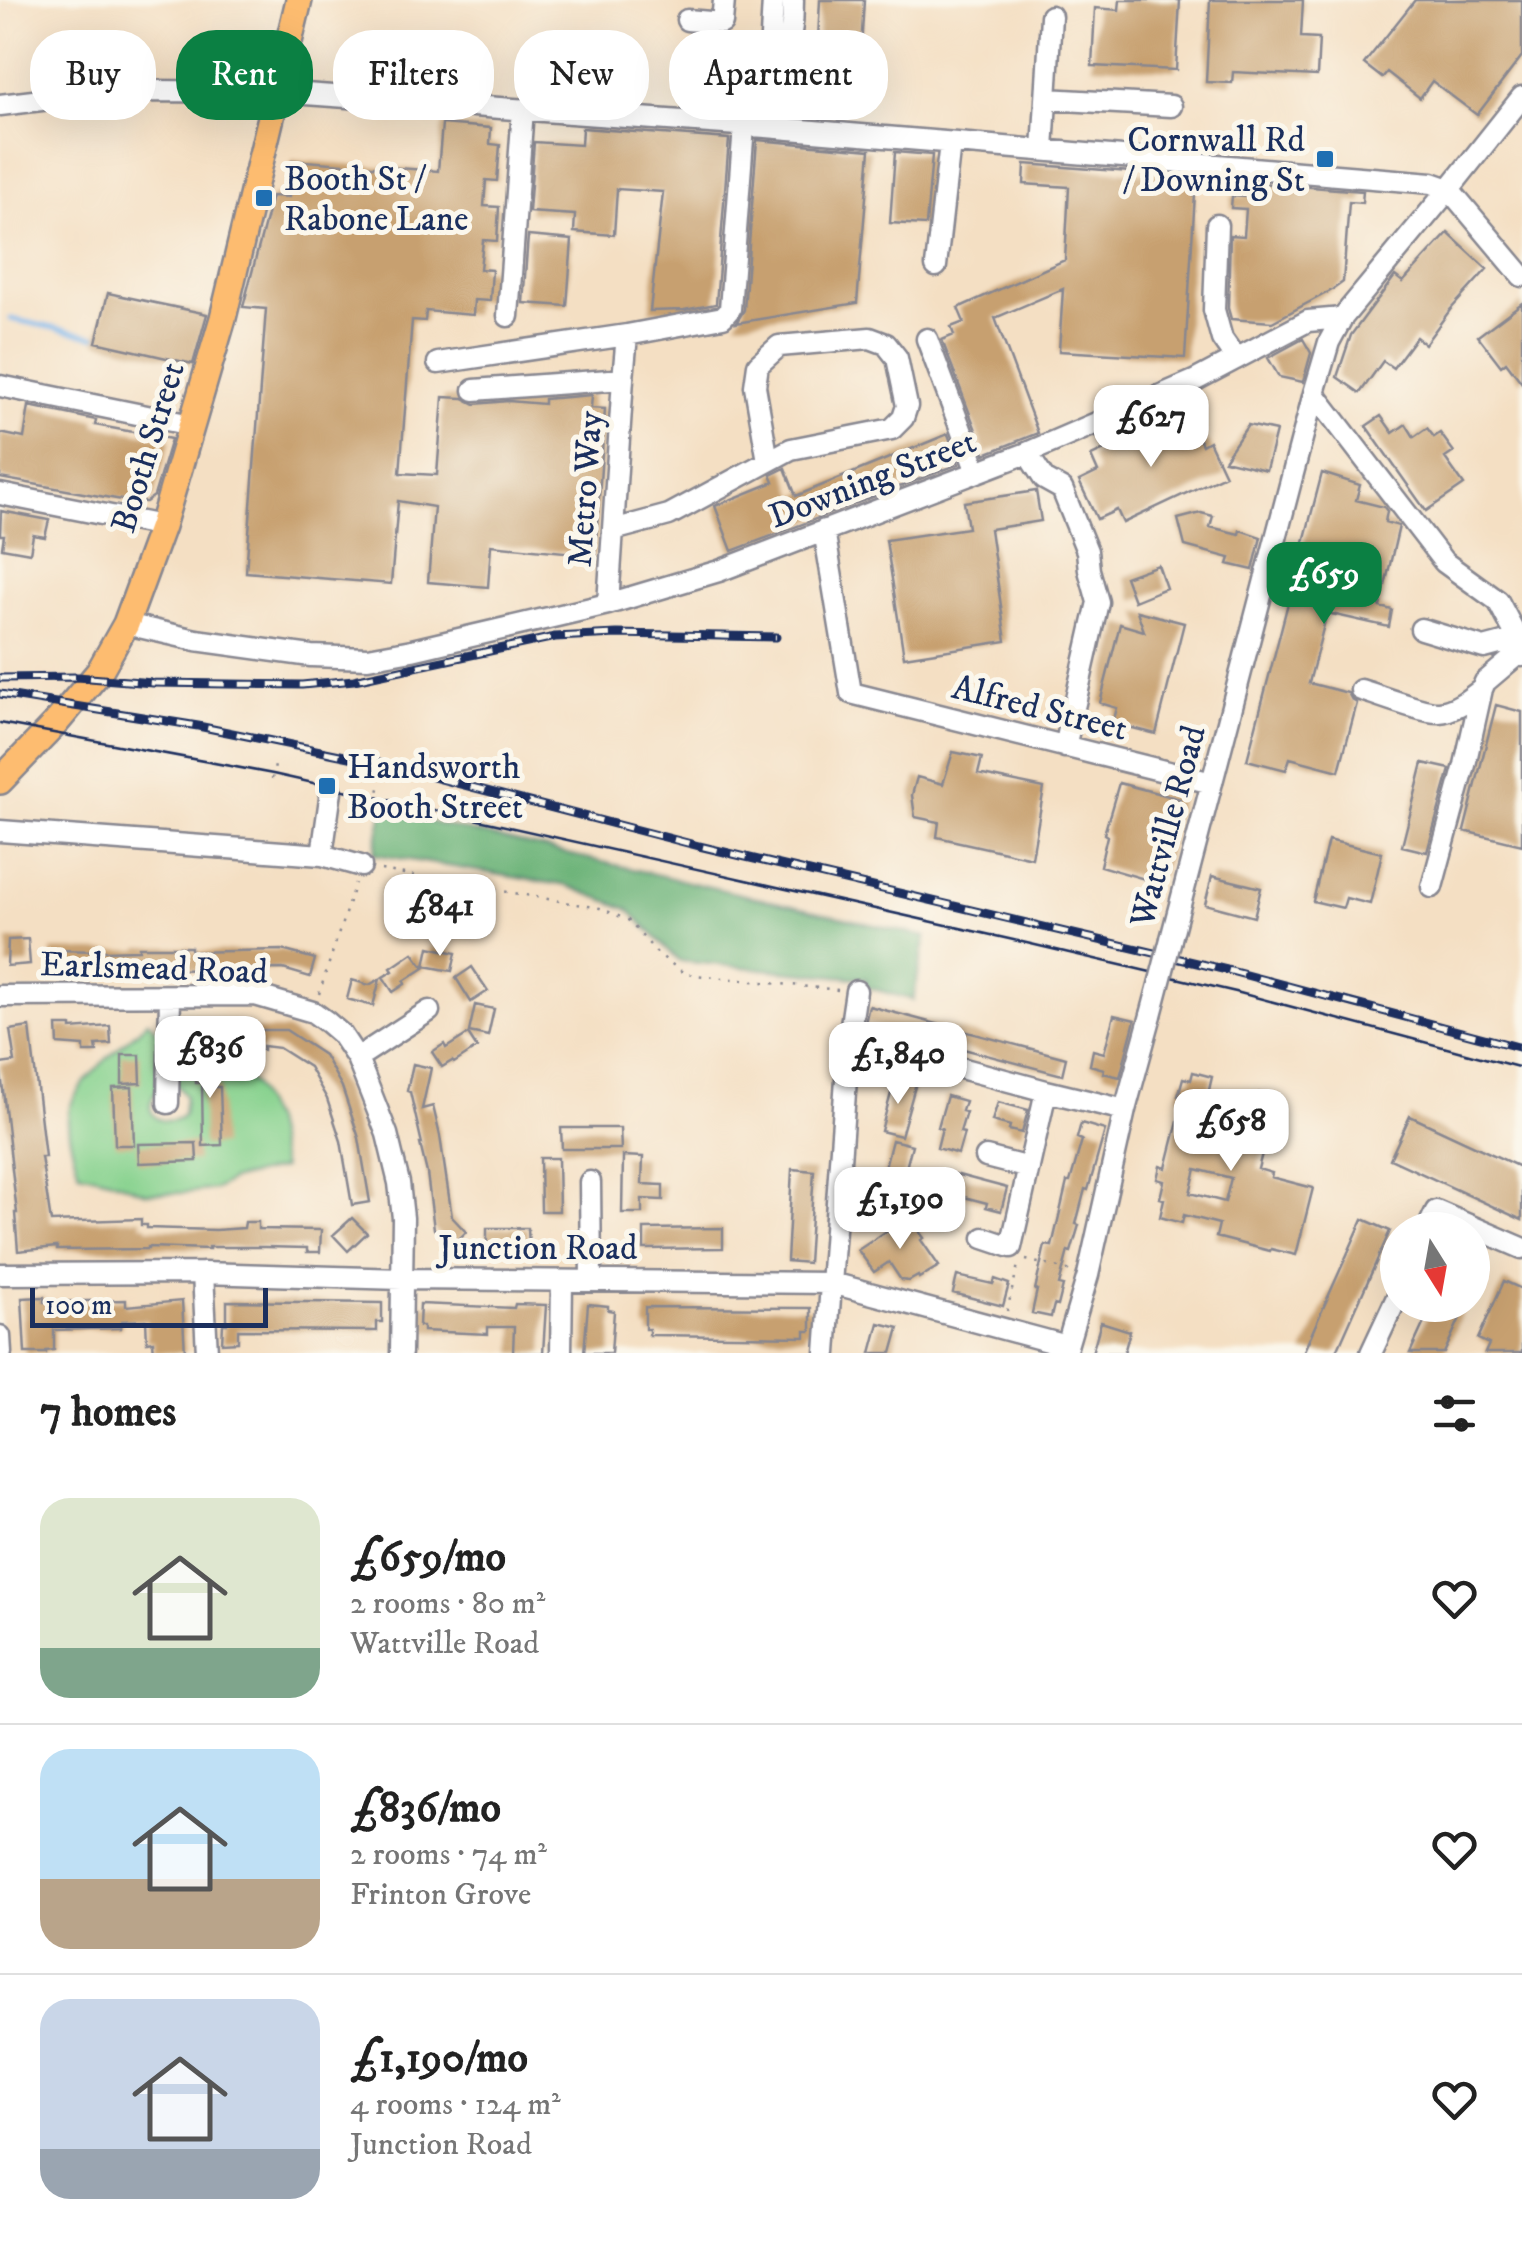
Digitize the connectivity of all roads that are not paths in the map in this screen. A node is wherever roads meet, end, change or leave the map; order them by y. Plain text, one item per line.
1 (298, 0) edge
2 (724, 0) edge
3 (773, 0) edge
4 (794, 0) edge
5 (1051, 16) dead end
6 (687, 20) dead end
7 (291, 30) edge
8 (771, 30) edge
9 (791, 30) edge
10 (176, 91) edge
11 (313, 94) edge
12 (1522, 97) edge
13 (1046, 99) junction
14 (0, 105) edge
15 (1171, 106) dead end
16 (514, 108) edge
17 (649, 118) edge
18 (270, 120) edge
19 (522, 120) edge
20 (756, 120) edge
21 (755, 126) junction
22 (950, 143) junction
23 (1042, 150) junction
24 (1449, 190) junction
25 (1217, 225) dead end
26 (936, 266) dead end
27 (1522, 276) edge
28 (508, 316) dead end
29 (1342, 318) junction
30 (628, 334) junction
31 (927, 339) dead end
32 (1236, 359) junction
33 (438, 363) dead end
34 (623, 379) junction
35 (0, 386) edge
36 (474, 390) dead end
37 (1314, 393) junction
38 (191, 425) junction
39 (1027, 453) junction
40 (768, 461) junction
41 (977, 472) junction
42 (0, 494) edge
43 (162, 526) junction
44 (614, 530) junction
45 (824, 530) junction
46 (608, 604) junction
47 (126, 624) junction
48 (1421, 628) dead end
49 (1519, 650) edge
50 (1482, 689) junction
51 (1360, 690) dead end
52 (1066, 748) junction
53 (0, 780) edge
54 (1212, 783) junction
55 (331, 792) dead end
56 (0, 831) edge
57 (322, 855) junction
58 (360, 866) road end
59 (1432, 887) dead end
60 (856, 991) road end
61 (0, 996) edge
62 (170, 996) junction
63 (429, 1011) dead end
64 (848, 1038) junction
65 (357, 1058) junction
66 (1046, 1092) junction
67 (168, 1103) dead end
68 (1125, 1110) junction
69 (986, 1157) dead end
70 (1029, 1168) junction
71 (590, 1182) dead end
72 (1490, 1234) edge
73 (984, 1238) dead end
74 (1522, 1248) edge
75 (203, 1273) junction
76 (0, 1274) edge
77 (402, 1279) junction
78 (562, 1280) junction
79 (591, 1280) junction
80 (832, 1283) junction
81 (1386, 1322) edge
82 (0, 1336) edge
83 (1066, 1349) edge
84 (1, 1353) edge
85 (207, 1353) edge
86 (400, 1353) edge
87 (560, 1353) edge
88 (826, 1353) edge
89 (1371, 1353) edge

1 - 7 main road, Booth Street
2 - 6 street
3 - 8 street
4 - 9 street
5 - 13 street
10 - 14 street
11 - 16 street
12 - 24 street
13 - 15 street
13 - 23 street
17 - 21 street
18 - 38 main road, Booth Street
19 - 28 street
20 - 21 street
21 - 22 street
21 - 30 street
22 - 23 street
22 - 26 street
23 - 24 street
24 - 27 street
24 - 29 street
25 - 32 street
29 - 32 street, Downing Street
29 - 37 street, Wattville Road
30 - 33 street
30 - 34 street, Metro Way
31 - 41 street
32 - 39 street, Downing Street
34 - 36 street
34 - 44 street, Metro Way
35 - 38 street
37 - 49 street
37 - 54 street, Wattville Road
38 - 43 main road, Booth Street
39 - 41 street, Downing Street
39 - 52 street
40 - 40 street
40 - 44 street
41 - 45 street, Downing Street
42 - 43 street
43 - 47 main road, Booth Street
44 - 46 street, Metro Way
45 - 46 street, Downing Street
45 - 52 street, Alfred Street
46 - 47 street, Downing Street
47 - 53 main road, Booth Street
48 - 49 street
49 - 50 street
50 - 51 street
50 - 59 street
52 - 54 street, Alfred Street
54 - 68 street, Wattville Road, bridge
55 - 57 street
56 - 57 street
57 - 58 street
60 - 64 street
61 - 62 street, Earlsmead Road
62 - 65 street, Earlsmead Road
62 - 67 street
63 - 65 street
64 - 66 street
64 - 80 street
65 - 77 street, Earlsmead Road
66 - 68 street
66 - 70 street
68 - 83 street, Wattville Road
69 - 70 street
70 - 73 street
71 - 79 street
72 - 74 street
75 - 76 street, Junction Road
75 - 77 street, Junction Road
75 - 85 street
77 - 78 street, Junction Road
77 - 86 street, Earlsmead Road
78 - 79 street, Junction Road
78 - 87 street
79 - 80 street, Junction Road
80 - 83 street, Junction Road
80 - 88 street
81 - 89 street
82 - 84 street

